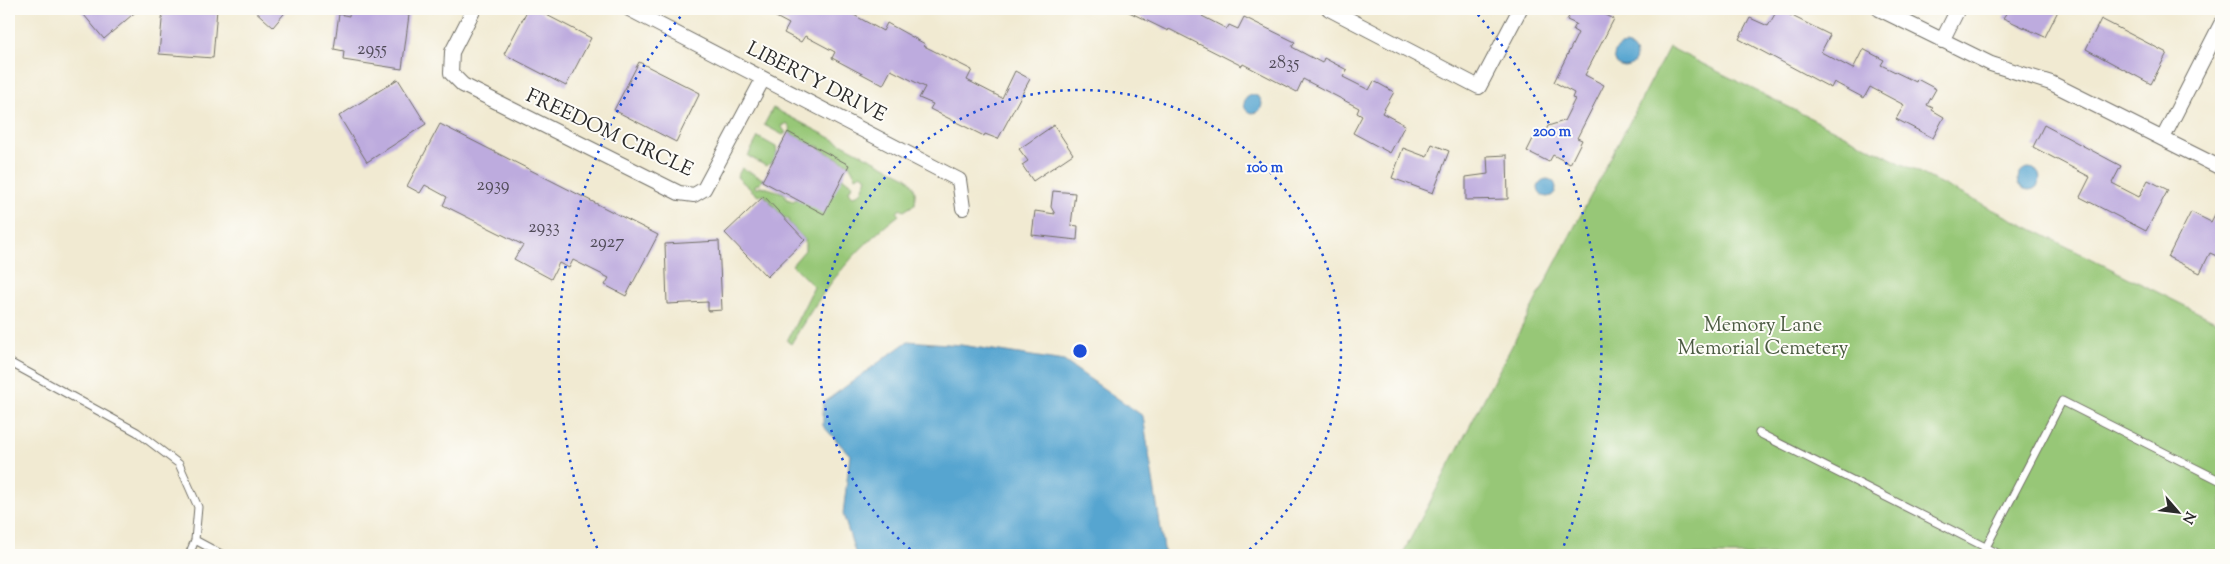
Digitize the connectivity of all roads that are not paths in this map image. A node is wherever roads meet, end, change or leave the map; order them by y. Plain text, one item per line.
1 (474, 9) edge
2 (629, 9) edge
3 (1329, 9) edge
4 (1520, 9) edge
5 (1879, 9) edge
6 (1958, 9) edge
7 (2221, 24) edge
8 (1942, 41) junction
9 (763, 79) junction
10 (2163, 138) junction
11 (2221, 168) edge
12 (963, 208) dead end
13 (9, 362) edge
14 (1759, 434) dead end
15 (2221, 481) edge
16 (195, 540) junction
17 (1986, 548) junction
18 (189, 555) edge
19 (223, 555) edge
20 (1982, 555) edge
21 (2001, 555) edge

1 - 9 street, FREEDOM CIRCLE
2 - 9 street, LIBERTY DRIVE
3 - 4 street
5 - 8 street
6 - 8 street
7 - 10 street
8 - 10 street
9 - 12 street, LIBERTY DRIVE
10 - 11 street
13 - 16 lane
14 - 17 lane
15 - 17 lane
16 - 18 lane
16 - 19 lane
17 - 20 lane
17 - 21 lane

